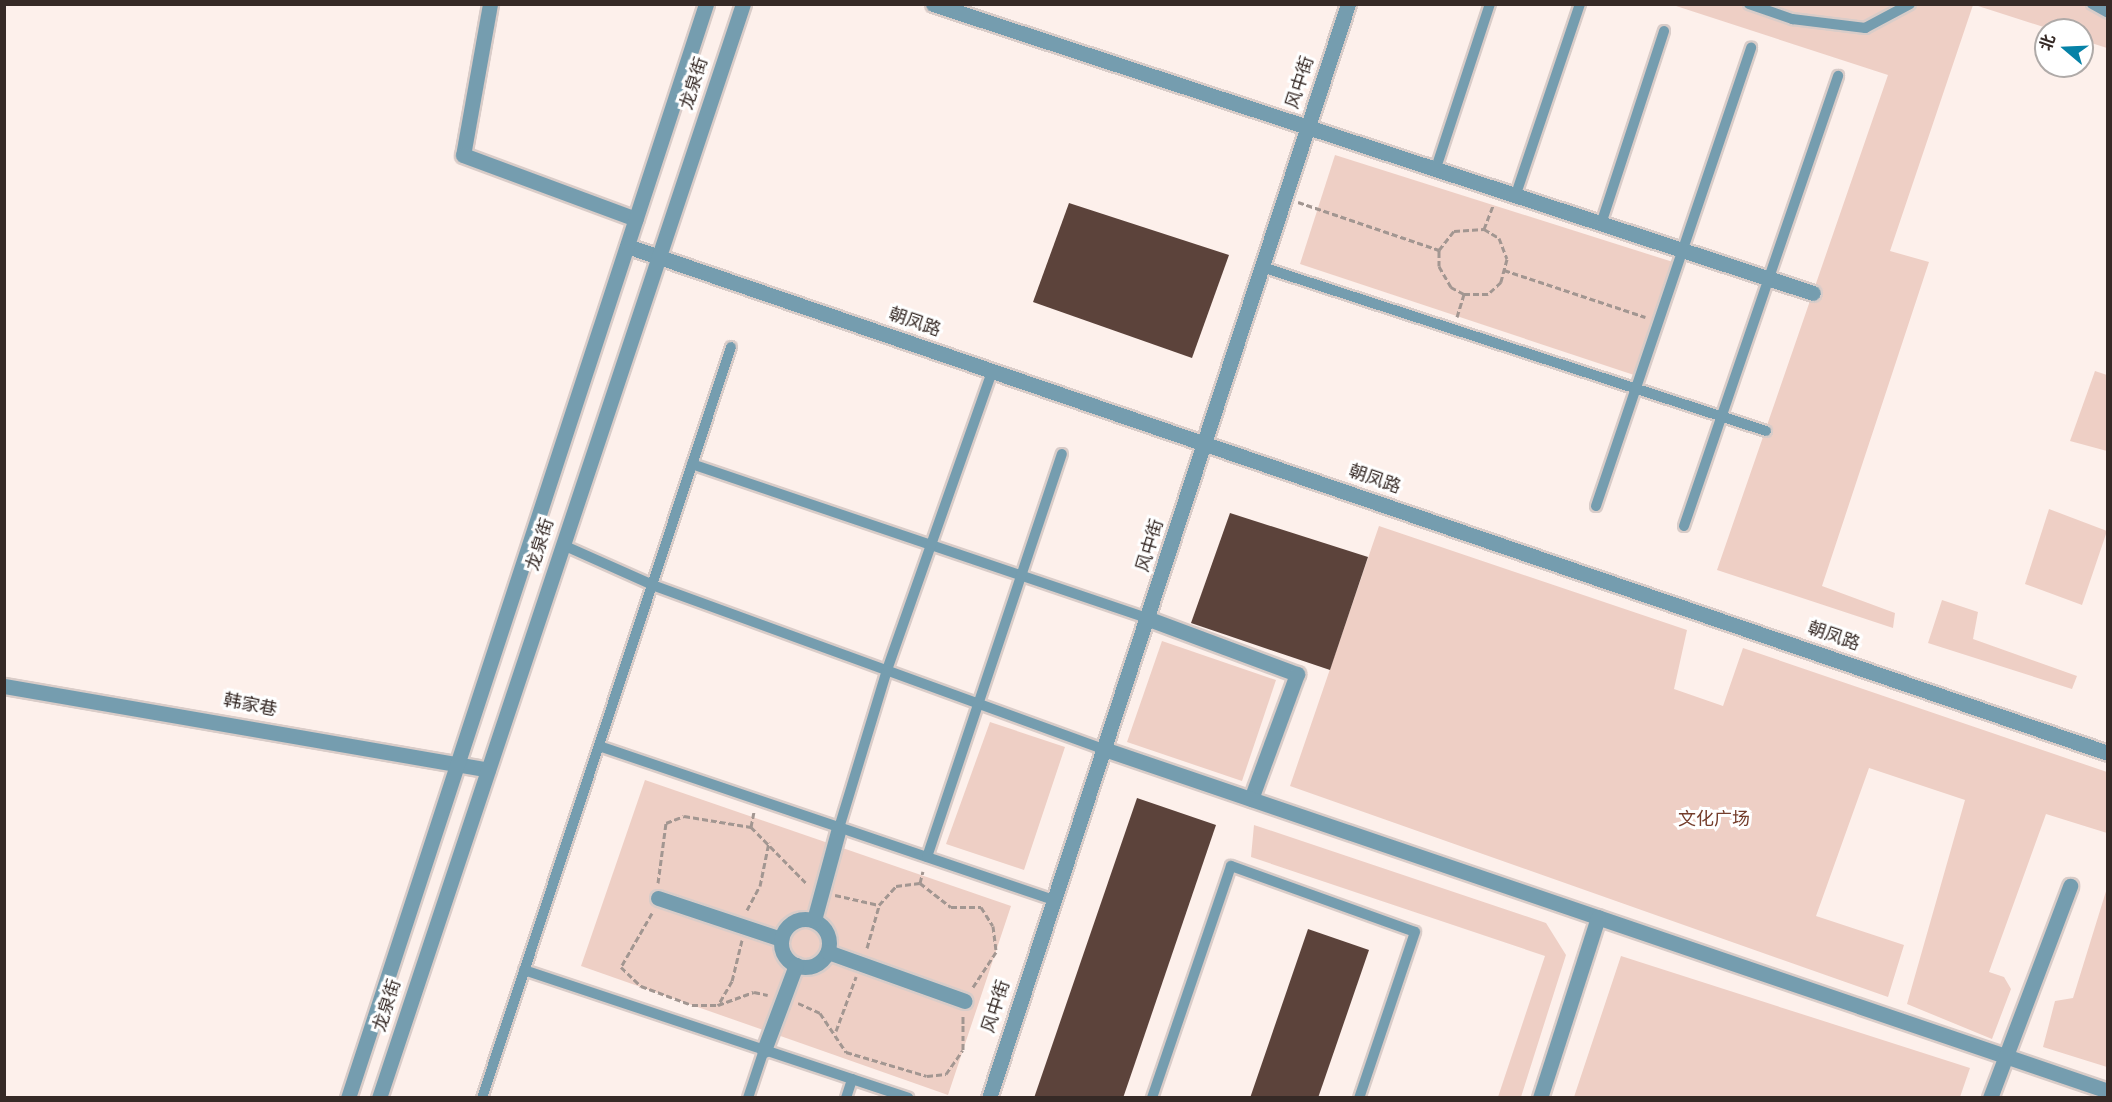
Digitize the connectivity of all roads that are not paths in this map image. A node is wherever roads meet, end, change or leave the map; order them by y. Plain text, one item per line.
1 (490, 4) edge
2 (706, 4) edge
3 (743, 4) edge
4 (933, 4) edge
5 (1348, 4) edge
6 (1490, 4) edge
7 (1580, 4) edge
8 (1749, 4) edge
9 (1910, 4) edge
10 (2092, 4) edge
11 (2108, 13) edge
12 (1664, 31) dead end
13 (1751, 47) dead end
14 (1838, 76) dead end
15 (1308, 129) junction
16 (1435, 171) junction
17 (1515, 197) junction
18 (636, 219) junction
19 (1601, 224) junction
20 (627, 246) junction
21 (1685, 252) junction
22 (659, 257) junction
23 (1262, 267) junction
24 (1768, 279) junction
25 (1813, 293) dead end
26 (731, 346) dead end
27 (992, 371) junction
28 (1638, 390) junction
29 (1723, 417) junction
30 (1766, 431) dead end
31 (1204, 444) junction
32 (1062, 454) dead end
33 (692, 464) junction
34 (1596, 506) dead end
35 (1684, 526) dead end
36 (563, 545) junction
37 (930, 545) junction
38 (1021, 577) junction
39 (656, 586) junction
40 (1149, 619) junction
41 (888, 667) junction
42 (4, 686) edge
43 (980, 701) junction
44 (599, 746) junction
45 (1104, 748) junction
46 (2108, 753) edge
47 (457, 765) junction
48 (488, 770) junction
49 (1251, 799) junction
50 (839, 828) junction
51 (927, 857) junction
52 (2070, 886) dead end
53 (658, 898) dead end
54 (1054, 900) junction
55 (1598, 917) junction
56 (814, 920) junction
57 (781, 939) junction
58 (828, 952) junction
59 (796, 965) junction
60 (524, 970) junction
61 (966, 1001) dead end
62 (764, 1050) junction
63 (2003, 1056) junction
64 (852, 1079) junction
65 (2108, 1091) edge
66 (348, 1098) edge
67 (379, 1098) edge
68 (482, 1098) edge
69 (748, 1098) edge
70 (846, 1098) edge
71 (908, 1098) edge
72 (989, 1098) edge
73 (1152, 1098) edge
74 (1359, 1098) edge
75 (1540, 1098) edge
76 (1990, 1098) edge

1 - 18 street
2 - 18 street, 龙泉街
3 - 22 street, 龙泉街
4 - 15 street
5 - 15 street, 风中街
6 - 16 lane
7 - 17 lane
8 - 9 lane
10 - 11 lane
12 - 19 lane
13 - 21 lane
14 - 24 lane
15 - 16 street
15 - 23 street, 风中街
16 - 17 street
17 - 19 street
18 - 20 street, 龙泉街
19 - 21 street
20 - 22 street, 朝凤路
20 - 47 street, 龙泉街
21 - 24 street
21 - 28 lane
22 - 27 street, 朝凤路
22 - 36 street, 龙泉街
23 - 28 lane
23 - 31 street, 风中街
24 - 25 street
24 - 29 lane
26 - 33 lane
27 - 31 street, 朝凤路
27 - 37 lane
28 - 29 lane
28 - 34 lane
29 - 30 lane
29 - 35 lane
31 - 40 street, 风中街
31 - 46 street, 朝凤路
32 - 38 lane
33 - 37 lane
33 - 39 lane
36 - 39 lane
36 - 48 street, 龙泉街
37 - 38 lane
37 - 41 lane
38 - 40 lane
38 - 43 lane
39 - 41 lane
39 - 44 lane
40 - 45 street, 风中街
40 - 49 street
41 - 43 lane
41 - 50 lane
42 - 47 street, 韩家巷
43 - 45 lane
43 - 51 lane
44 - 50 lane
44 - 60 lane
45 - 49 street
45 - 54 street, 风中街
47 - 48 street, 韩家巷
47 - 66 street, 龙泉街
48 - 67 street, 龙泉街
49 - 55 street
50 - 51 lane
50 - 56 street
51 - 54 lane
52 - 63 street
53 - 57 street
54 - 72 street, 风中街
55 - 63 street
55 - 75 street
56 - 57 street
56 - 58 street
57 - 59 street
58 - 59 street
58 - 61 street
59 - 62 street
60 - 62 lane
60 - 68 lane
62 - 64 lane
62 - 69 lane
63 - 65 street
63 - 76 street
64 - 70 lane
64 - 71 lane
73 - 74 lane

